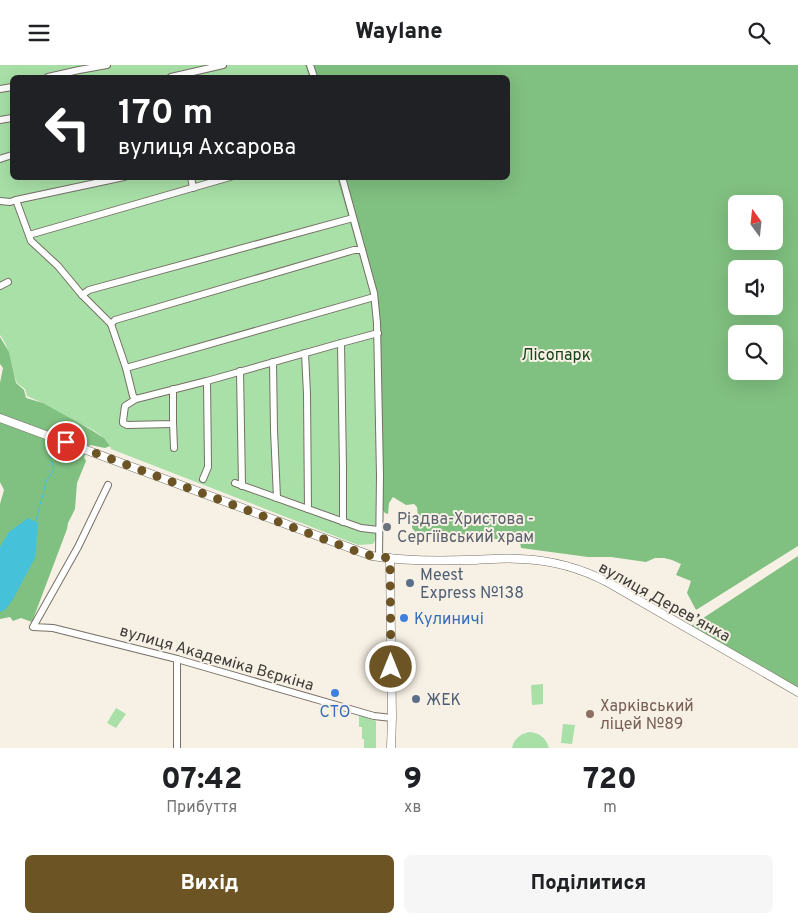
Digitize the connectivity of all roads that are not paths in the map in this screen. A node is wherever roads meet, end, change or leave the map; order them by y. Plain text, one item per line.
1 (107, 65) edge
2 (222, 65) edge
3 (57, 75) edge
4 (180, 75) edge
5 (110, 180) edge
6 (191, 180) edge
7 (220, 180) edge
8 (343, 180) edge
9 (193, 188) junction
10 (16, 200) junction
11 (0, 201) edge
12 (353, 218) junction
13 (29, 235) junction
14 (362, 250) junction
15 (8, 283) dead end
16 (0, 285) edge
17 (82, 295) junction
18 (374, 297) junction
19 (111, 325) junction
20 (378, 333) junction
21 (341, 343) junction
22 (305, 353) junction
23 (273, 362) junction
24 (126, 368) junction
25 (240, 371) junction
26 (207, 381) junction
27 (174, 389) junction
28 (136, 399) junction
29 (0, 418) edge
30 (173, 422) junction
31 (174, 448) dead end
32 (203, 479) dead end
33 (235, 483) dead end
34 (108, 485) dead end
35 (242, 486) junction
36 (277, 498) junction
37 (308, 509) junction
38 (343, 522) junction
39 (379, 530) junction
40 (379, 557) junction
41 (390, 558) junction
42 (177, 659) junction
43 (798, 692) edge
44 (392, 718) junction
45 (176, 748) edge
46 (391, 748) edge

1 - 3 street
2 - 4 street
5 - 10 street
6 - 9 street
7 - 9 street
8 - 12 street
9 - 13 street
10 - 11 street
10 - 13 street
12 - 14 street
12 - 17 street
13 - 17 street
14 - 18 street
14 - 19 street
15 - 16 street
17 - 19 street
18 - 20 street
18 - 24 street
19 - 24 street
20 - 21 street
20 - 39 street
21 - 22 street
21 - 38 street
22 - 23 street
22 - 37 street
23 - 25 street
23 - 36 street
24 - 28 street
25 - 26 street
25 - 35 street
26 - 27 street
26 - 32 street
27 - 28 street
27 - 30 street
28 - 30 street
29 - 40 main road, вулиця Дерев’янка
30 - 31 street
33 - 35 street
34 - 42 street, вулиця Академіка Вєркіна
35 - 36 street
36 - 37 street
37 - 38 street
38 - 39 street
39 - 40 street
40 - 41 main road, вулиця Дерев’янка
41 - 43 main road, вулиця Дерев’янка
41 - 44 main road
42 - 44 street, вулиця Академіка Вєркіна
42 - 45 street
44 - 46 main road

